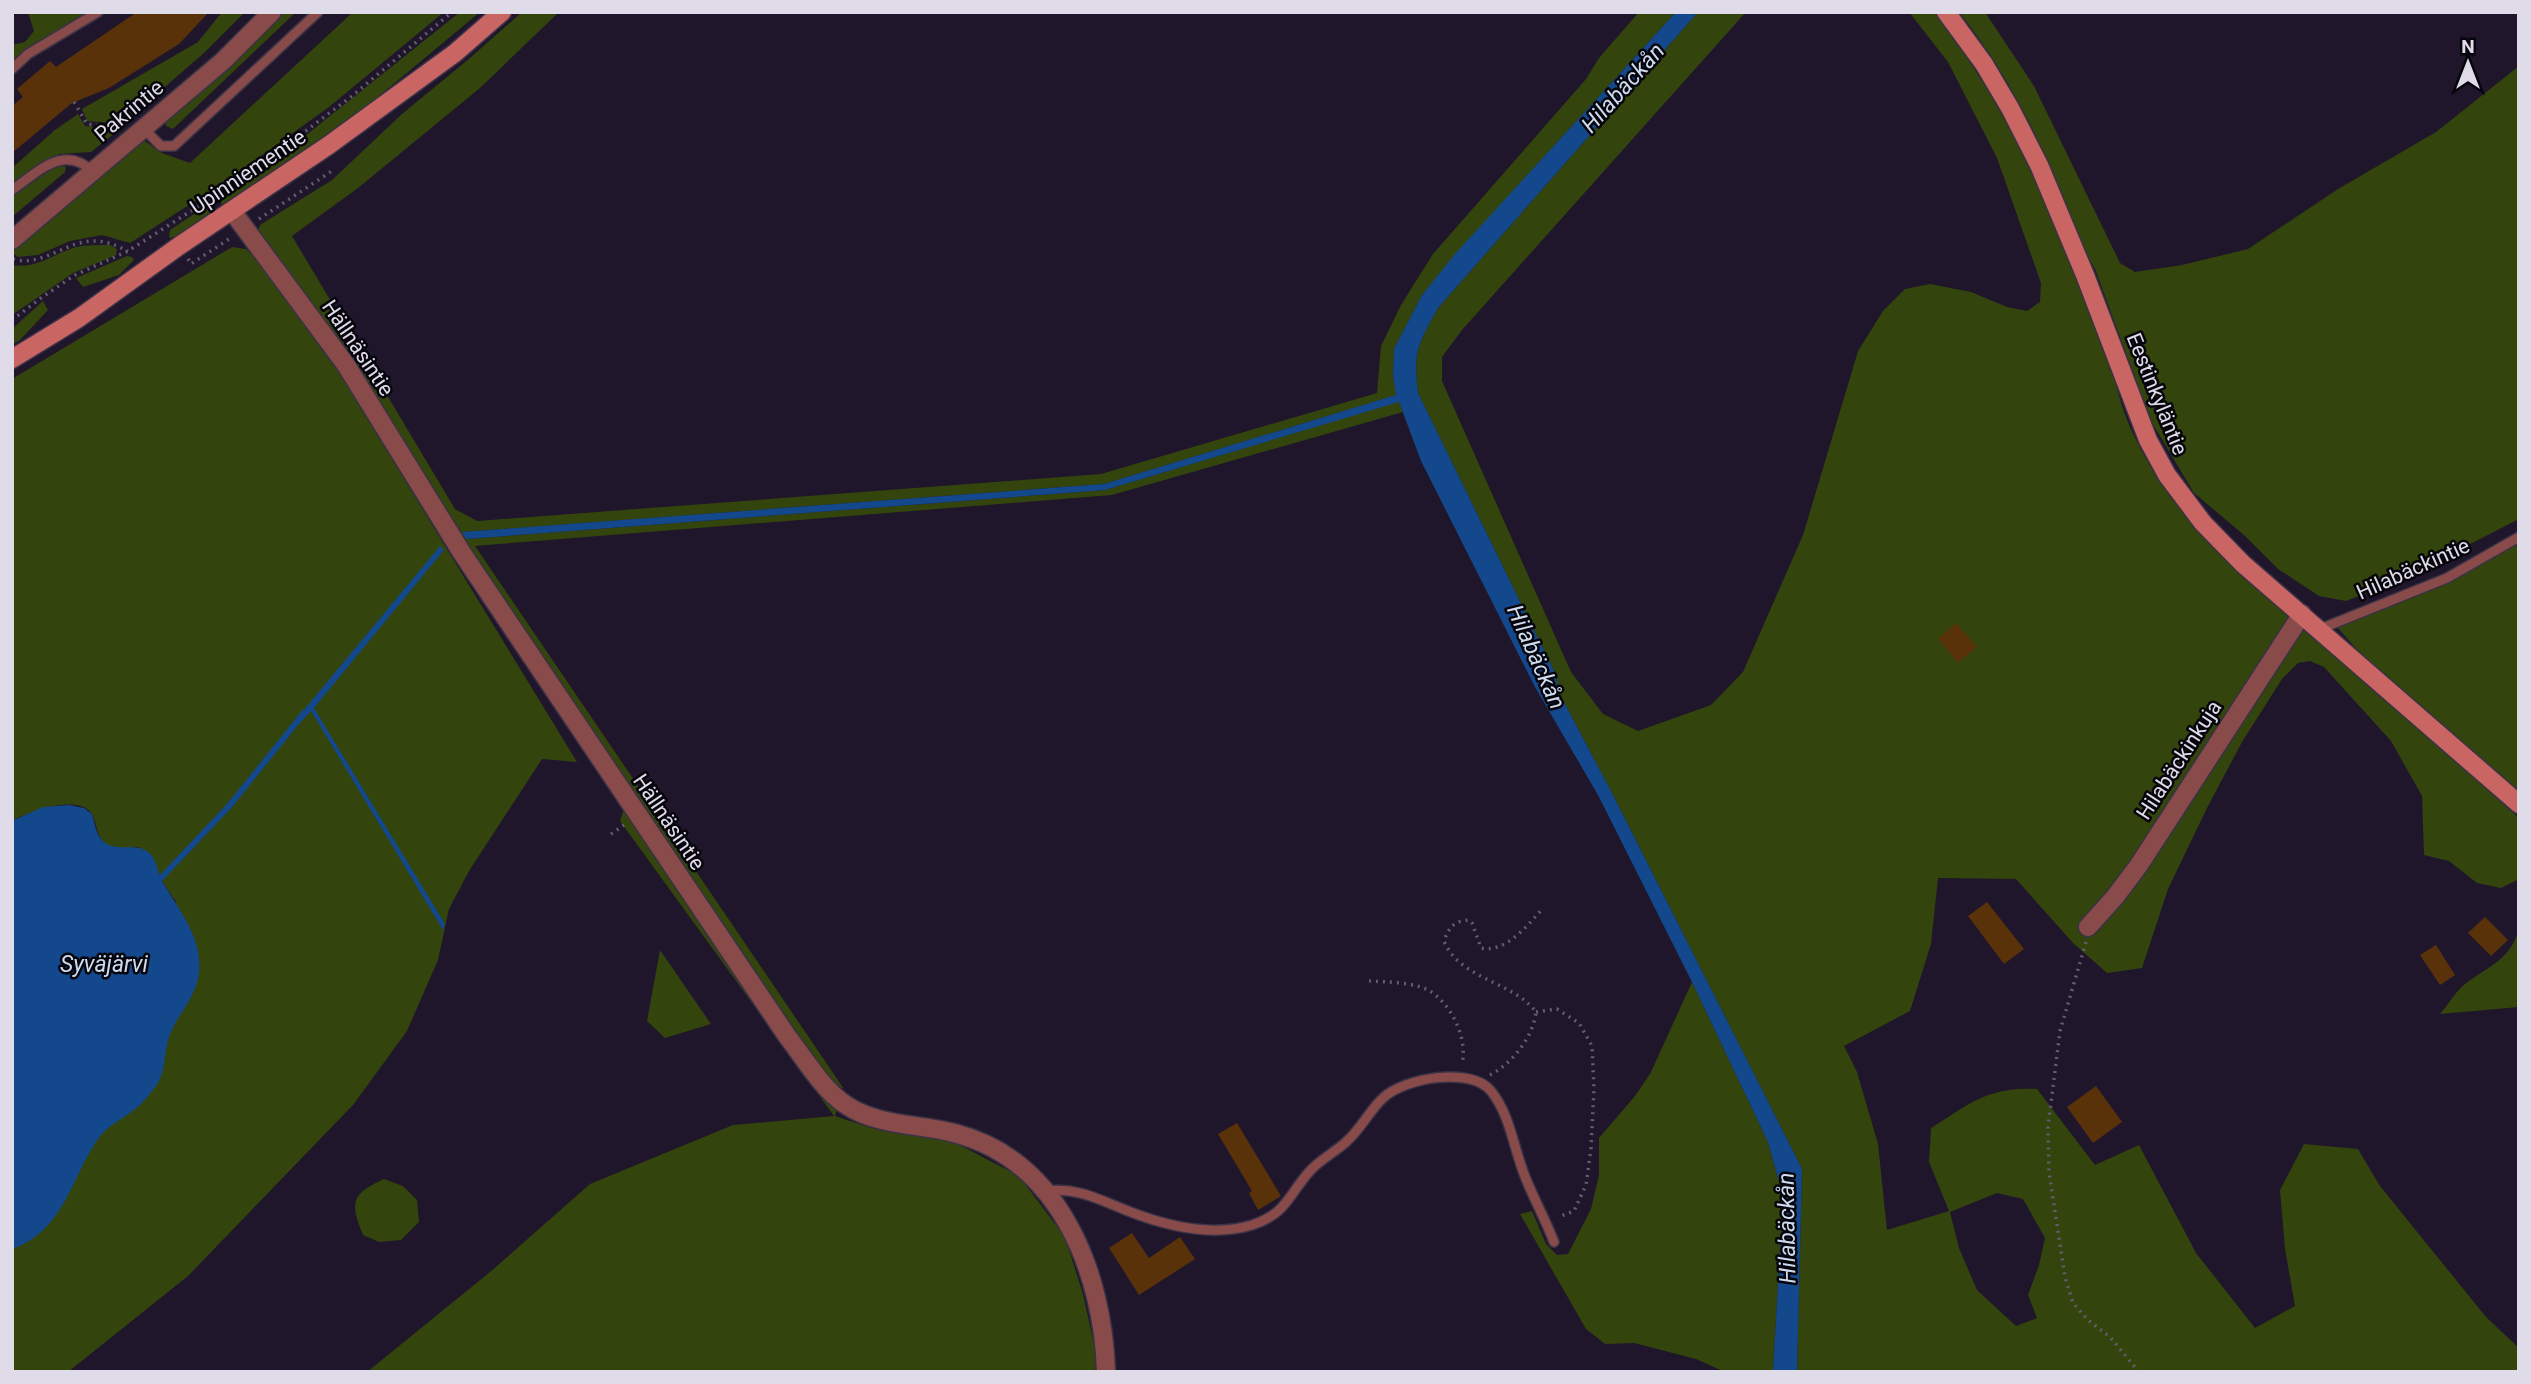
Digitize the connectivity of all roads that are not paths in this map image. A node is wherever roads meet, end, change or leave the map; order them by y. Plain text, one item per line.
1 (98, 12) edge
2 (272, 12) edge
3 (318, 12) edge
4 (502, 12) edge
5 (1946, 12) edge
6 (12, 69) edge
7 (144, 129) junction
8 (93, 172) junction
9 (12, 190) edge
10 (232, 211) junction
11 (12, 240) edge
12 (12, 359) edge
13 (2519, 537) edge
14 (2302, 614) junction
15 (2320, 629) junction
16 (2519, 804) edge
17 (2088, 927) road end
18 (1045, 1192) junction
19 (1555, 1242) dead end
20 (1106, 1372) edge

1 - 6 lane
2 - 7 street, Pakrintie
3 - 7 lane
4 - 10 street, Upinniementie
5 - 14 street, Eestinkyläntie
7 - 8 street, Pakrintie
8 - 9 lane
8 - 11 street, Pakrintie
10 - 12 street, Upinniementie
10 - 18 street, Hällnäsintie
13 - 15 lane, Hilabäckintie
14 - 15 street, Eestinkyläntie
14 - 17 street, Hilabäckinkuja
15 - 16 street, Eestinkyläntie
18 - 19 lane
18 - 20 street, Hällnäsintie

